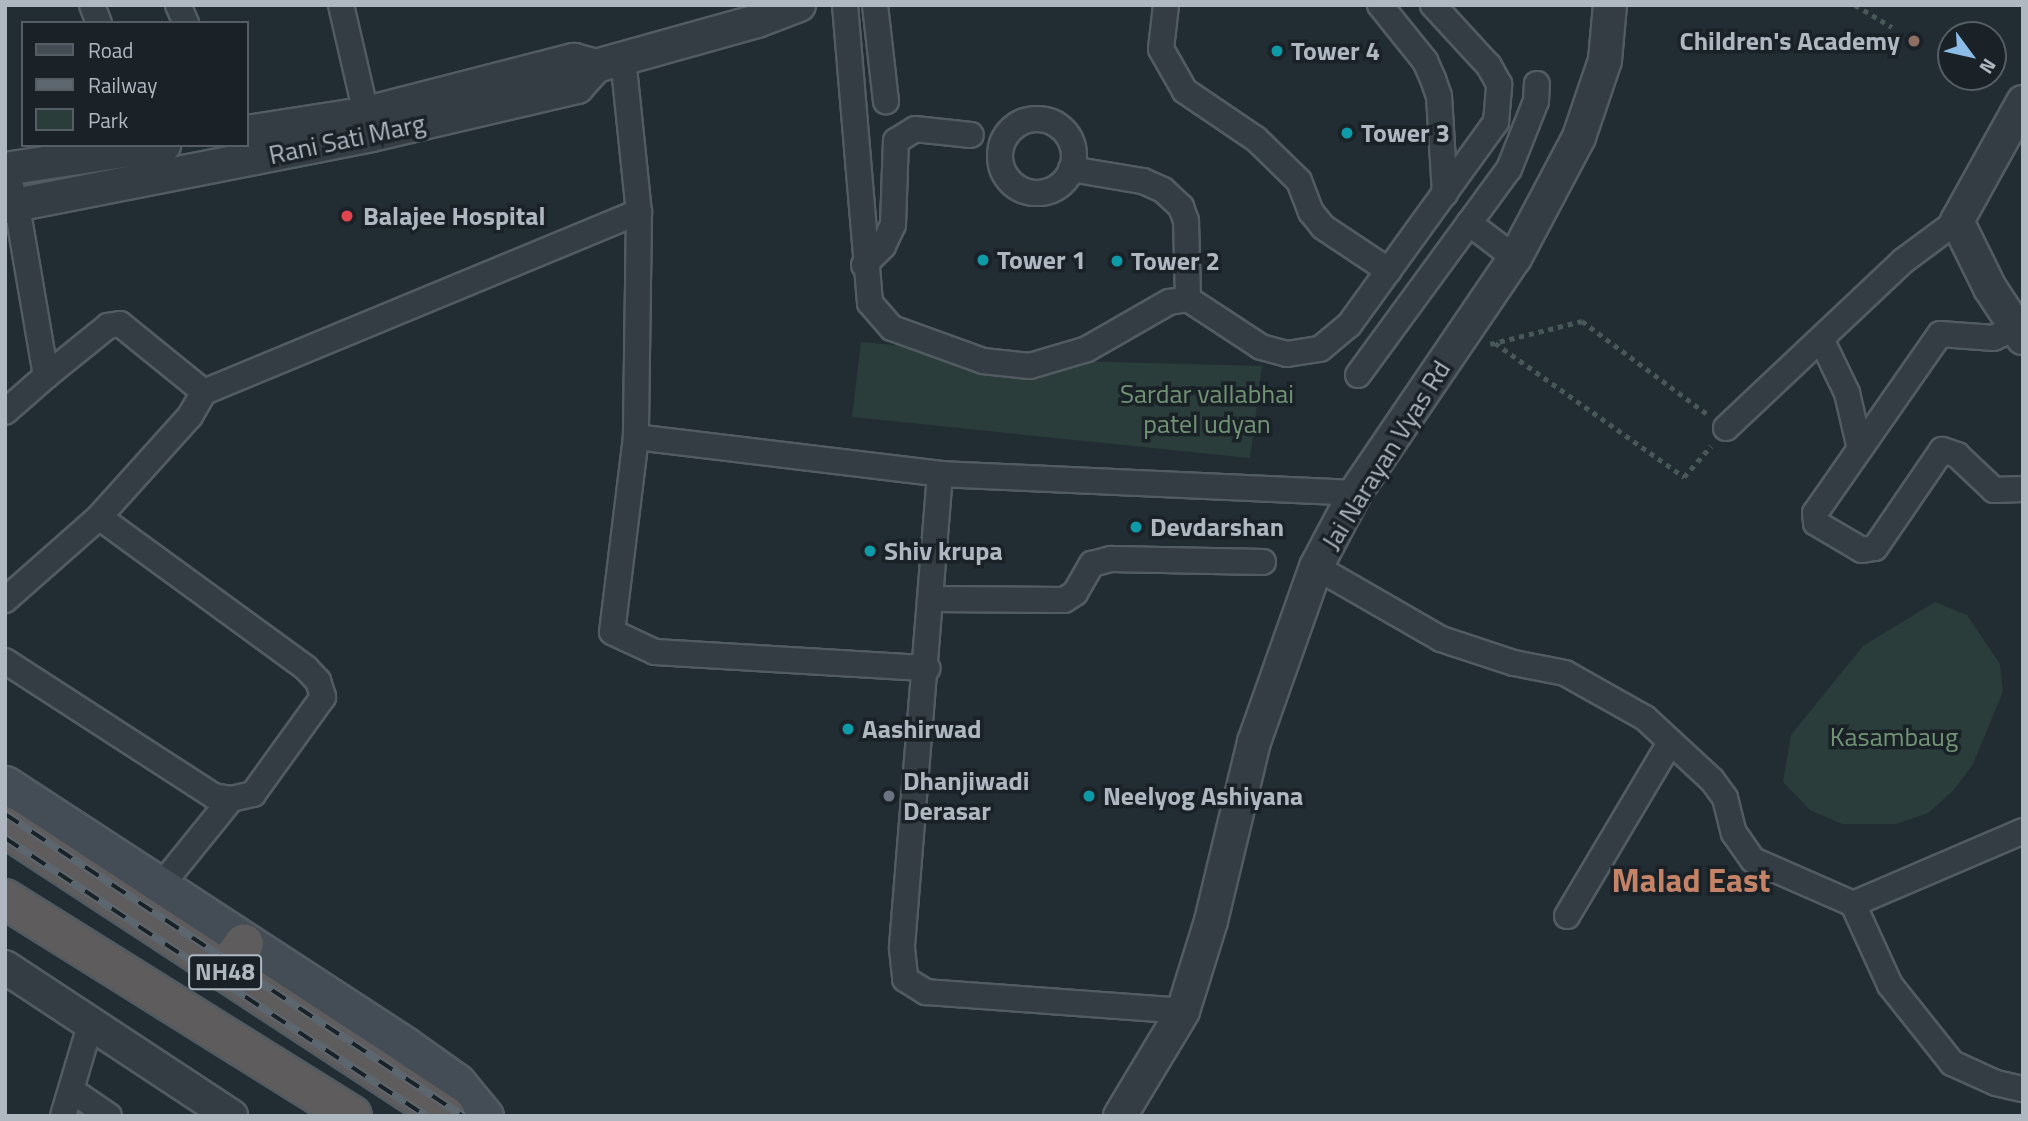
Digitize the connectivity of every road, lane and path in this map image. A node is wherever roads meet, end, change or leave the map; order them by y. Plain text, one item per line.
1 (178, 5) edge
2 (341, 5) edge
3 (799, 5) edge
4 (845, 5) edge
5 (875, 5) edge
6 (1166, 5) edge
7 (1380, 5) edge
8 (1433, 5) edge
9 (1610, 5) edge
10 (1855, 5) edge
11 (185, 21) edge
12 (1892, 27) dead end
13 (609, 62) junction
14 (1537, 84) dead end
15 (886, 101) dead end
16 (2023, 102) edge
17 (368, 125) junction
18 (248, 132) edge
19 (971, 135) dead end
20 (248, 141) edge
21 (204, 147) edge
22 (159, 153) edge
23 (5, 169) edge
24 (1071, 169) dead end
25 (1445, 194) junction
26 (11, 206) edge
27 (639, 212) junction
28 (1957, 221) junction
29 (1469, 223) junction
30 (1515, 258) junction
31 (864, 265) junction
32 (1389, 271) junction
33 (1188, 299) junction
34 (2019, 333) edge
35 (1822, 341) junction
36 (1495, 343) junction
37 (1449, 354) junction
38 (1358, 375) dead end
39 (46, 376) junction
40 (204, 393) junction
41 (5, 412) edge
42 (1726, 429) junction
43 (636, 437) junction
44 (1860, 449) junction
45 (940, 474) junction
46 (2023, 489) edge
47 (1355, 494) junction
48 (99, 517) junction
49 (1263, 562) dead end
50 (1316, 568) junction
51 (933, 599) junction
52 (5, 600) edge
53 (5, 661) edge
54 (928, 668) junction
55 (1669, 744) junction
56 (5, 784) edge
57 (231, 799) junction
58 (5, 827) edge
59 (2023, 831) edge
60 (159, 888) junction
61 (5, 898) edge
62 (1853, 904) junction
63 (1567, 916) dead end
64 (234, 957) junction
65 (5, 967) edge
66 (1183, 1011) junction
67 (91, 1022) junction
68 (2023, 1089) edge
69 (71, 1090) junction
70 (437, 1113) edge
71 (64, 1116) edge
72 (109, 1116) edge
73 (231, 1116) edge
74 (352, 1116) edge
75 (485, 1116) edge
76 (1120, 1116) edge

1 - 11 street
2 - 17 street
3 - 13 street, Rani Sati Marg
4 - 31 street
5 - 15 street
6 - 32 street
7 - 25 street
8 - 25 street
9 - 30 street, Jai Narayan Vyas Rd
10 - 12 path
13 - 17 street, Rani Sati Marg
13 - 27 street
14 - 29 street
16 - 28 street
17 - 18 street, Rani Sati Marg
17 - 20 street, Rani Sati Marg
19 - 31 street
21 - 22 street, Rani Sati Marg
22 - 23 street, Rani Sati Marg
22 - 26 street, Rani Sati Marg
23 - 26 street
24 - 33 street
25 - 32 street
26 - 39 street
27 - 40 street
27 - 43 street
28 - 34 street
28 - 35 street
29 - 30 street
29 - 38 street
30 - 37 street, Jai Narayan Vyas Rd
31 - 33 street
32 - 33 street
34 - 44 street
35 - 42 street
35 - 44 street
36 - 37 path
36 - 42 path
36 - 42 path
37 - 47 street, Jai Narayan Vyas Rd
39 - 40 street
39 - 41 street
40 - 48 street
43 - 45 street
43 - 54 street
44 - 46 street
45 - 47 street
45 - 51 street
47 - 50 street, Jai Narayan Vyas Rd
48 - 52 street
48 - 57 street
49 - 51 street
50 - 55 street
50 - 66 street, Jai Narayan Vyas Rd
51 - 54 street
53 - 57 street
54 - 66 street
55 - 62 street
55 - 63 street
56 - 60 main road
57 - 60 street
58 - 64 highway, NH48
59 - 62 street
60 - 64 main road
61 - 74 highway, NH48
62 - 68 street
64 - 70 highway, NH48
64 - 75 main road
65 - 67 street
66 - 76 street, Jai Narayan Vyas Rd
67 - 69 street
67 - 73 street
69 - 71 street
69 - 72 street

